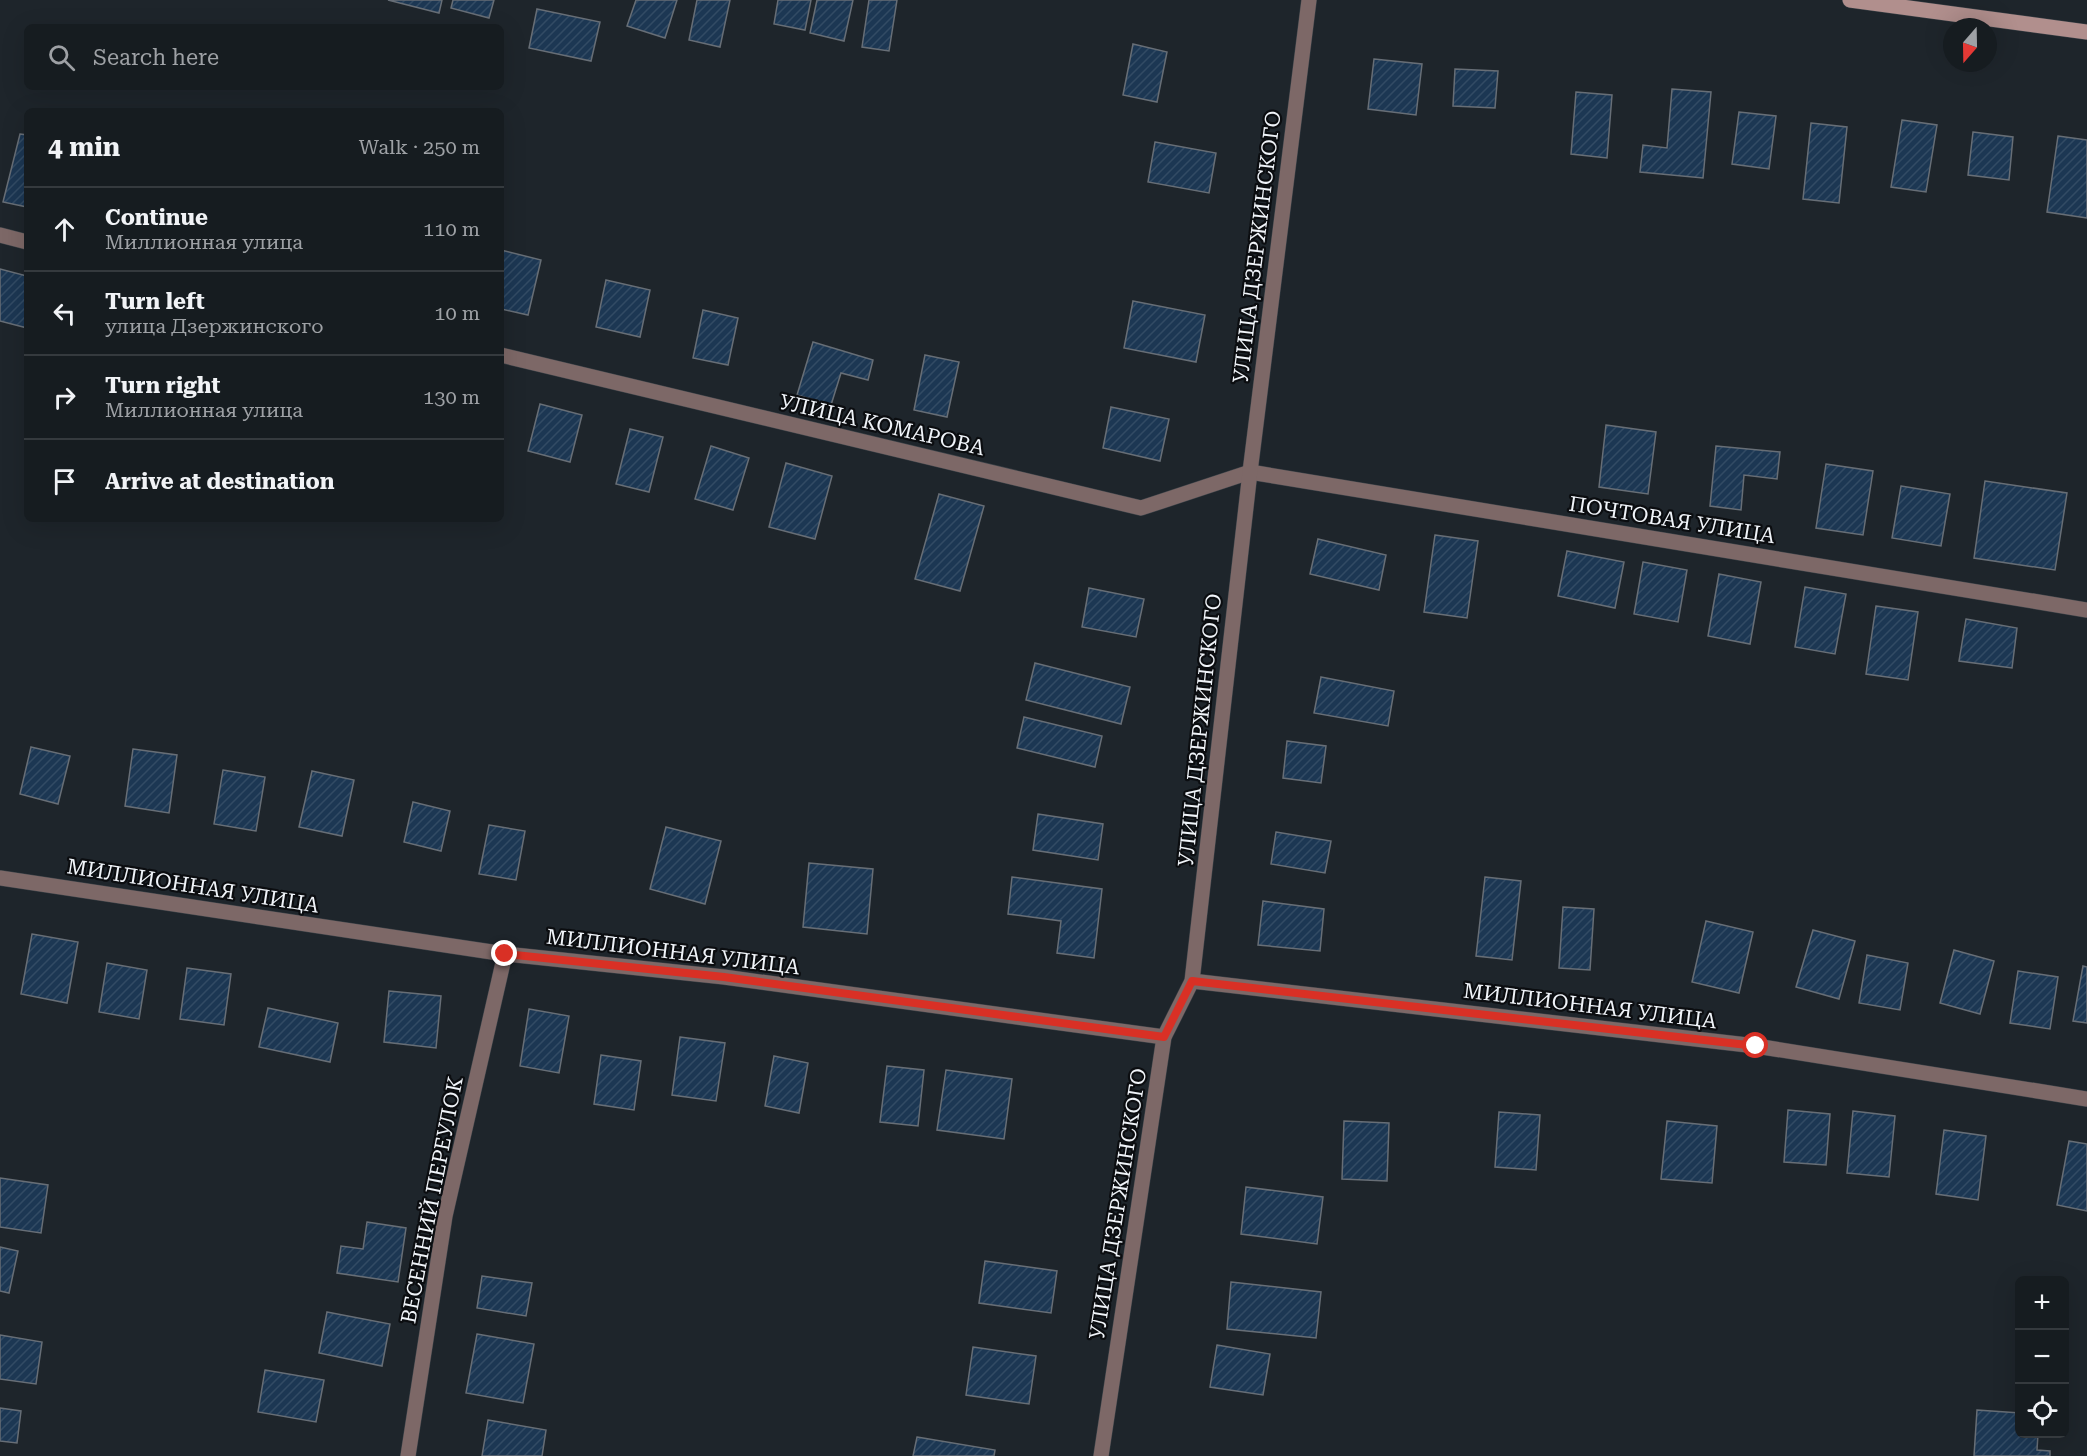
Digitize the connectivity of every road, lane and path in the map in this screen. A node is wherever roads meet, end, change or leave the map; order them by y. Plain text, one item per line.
1 (1309, 0) edge
2 (1850, 0) edge
3 (2087, 32) edge
4 (0, 235) edge
5 (24, 241) edge
6 (504, 356) edge
7 (1250, 472) junction
8 (2087, 610) edge
9 (1, 883) edge
10 (505, 954) junction
11 (1192, 981) junction
12 (1164, 1037) junction
13 (2087, 1099) edge
14 (408, 1456) edge
15 (1101, 1456) edge

1 - 7 street, УЛИЦА ДЗЕРЖИНСКОГО
2 - 3 main road
4 - 5 street
6 - 7 street, УЛИЦА КОМАРОВА
7 - 8 street, ПОЧТОВАЯ УЛИЦА
7 - 11 street, УЛИЦА ДЗЕРЖИНСКОГО
9 - 10 street, МИЛЛИОННАЯ УЛИЦА
10 - 12 street, МИЛЛИОННАЯ УЛИЦА
10 - 14 street, ВЕСЕННИЙ ПЕРЕУЛОК
11 - 12 street, УЛИЦА ДЗЕРЖИНСКОГО
11 - 13 street, МИЛЛИОННАЯ УЛИЦА
12 - 15 street, УЛИЦА ДЗЕРЖИНСКОГО

